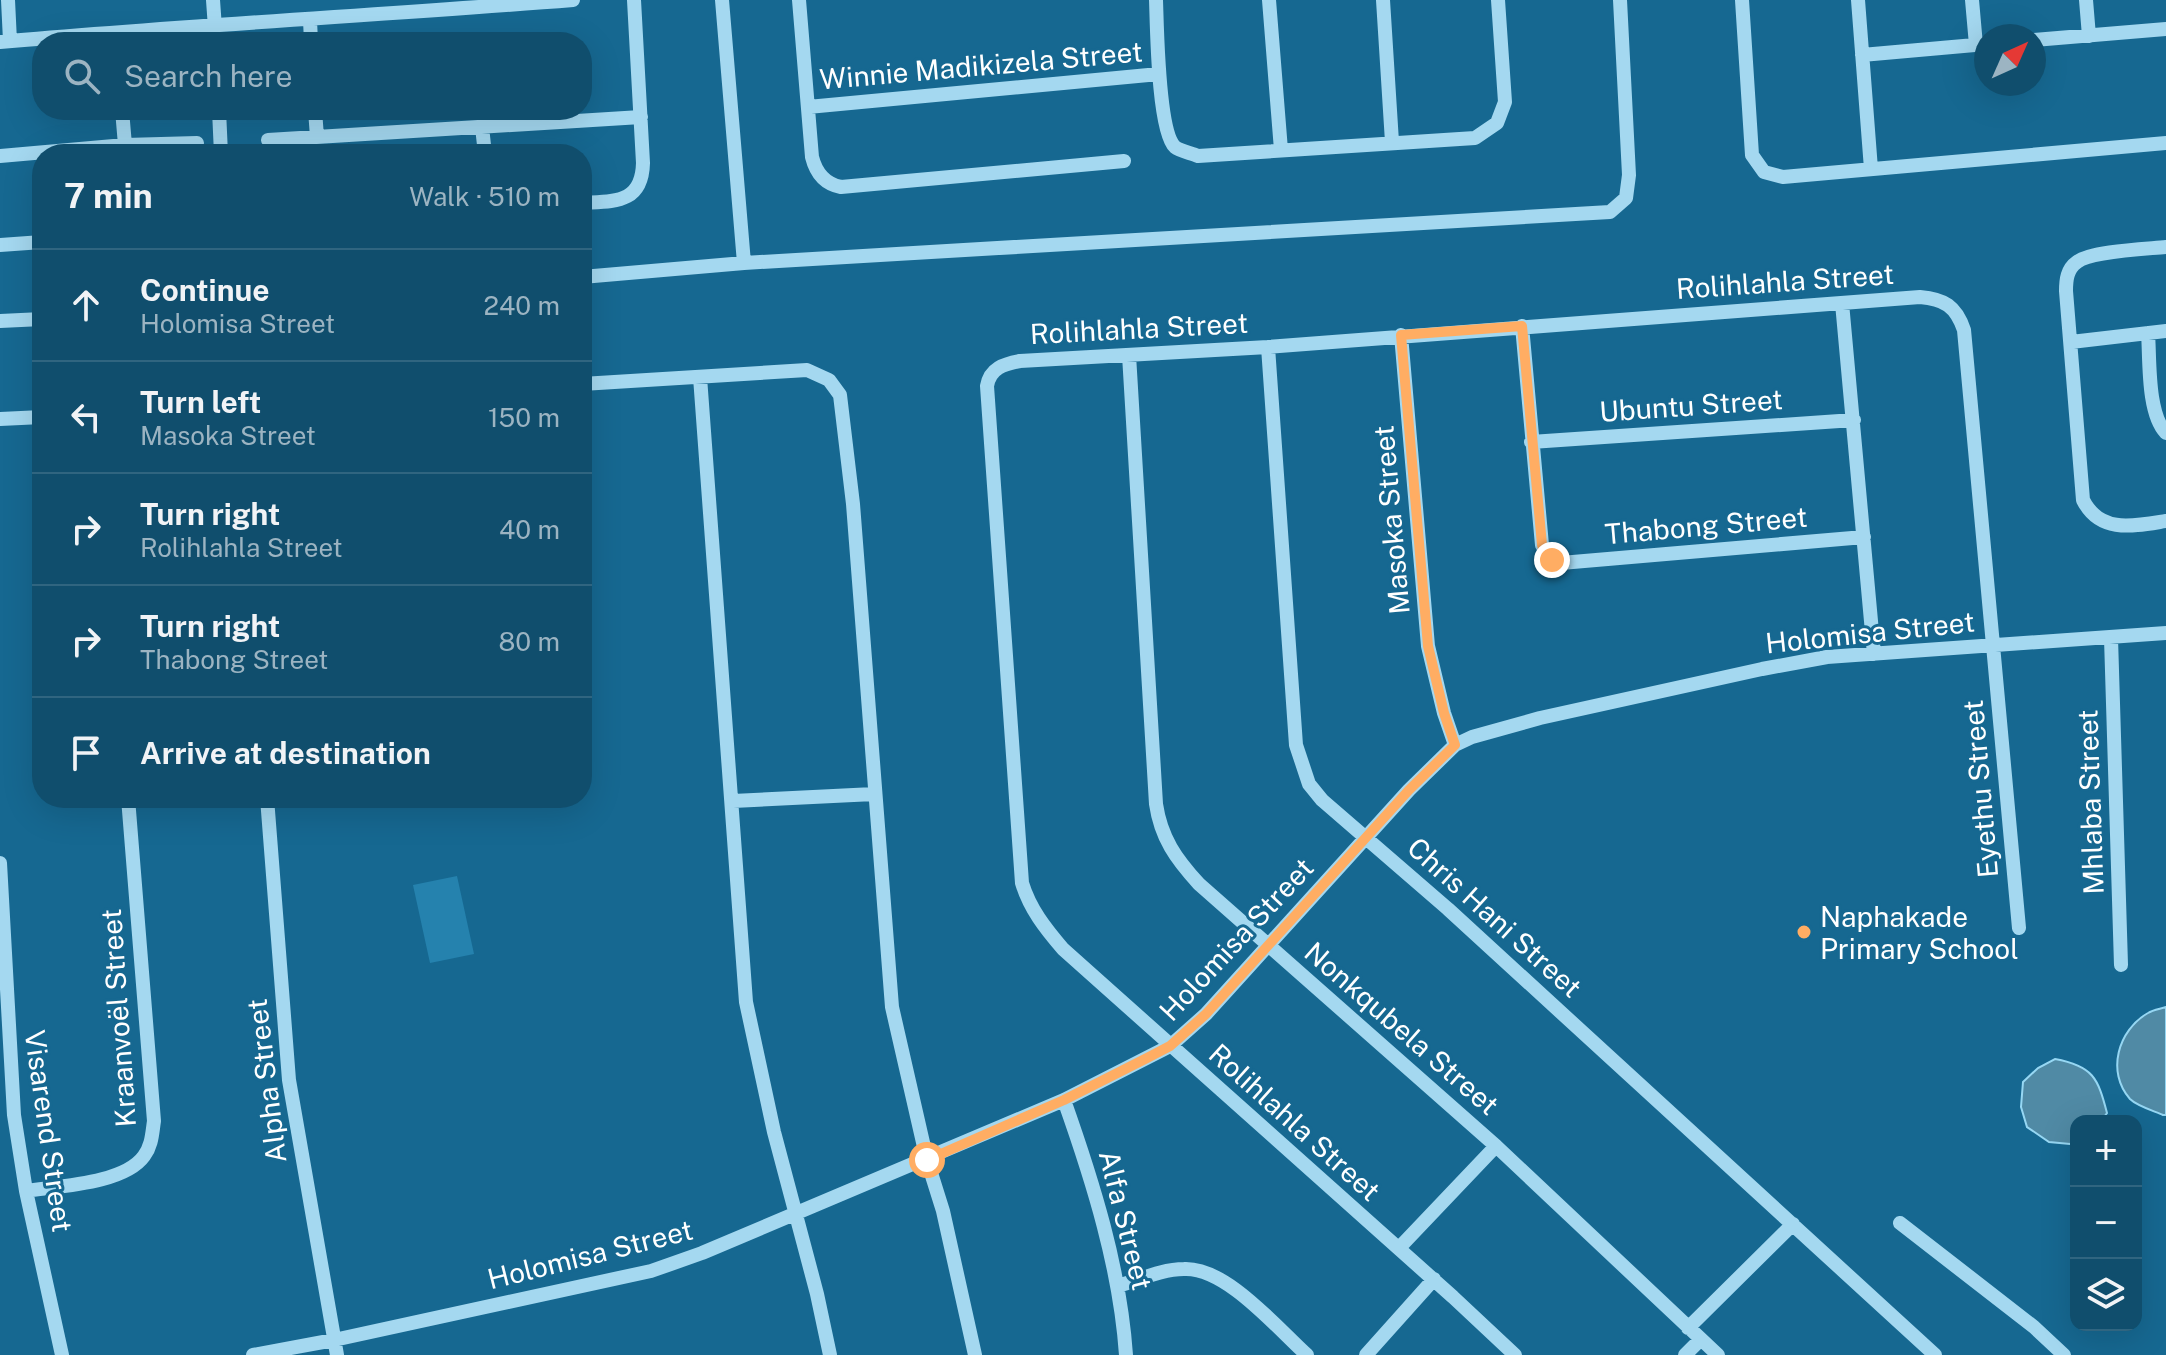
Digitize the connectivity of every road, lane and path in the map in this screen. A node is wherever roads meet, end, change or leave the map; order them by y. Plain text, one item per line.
1 (8, 0) edge
2 (213, 0) edge
3 (573, 0) edge
4 (634, 0) edge
5 (722, 0) edge
6 (799, 0) edge
7 (1156, 0) edge
8 (1269, 0) edge
9 (1383, 0) edge
10 (1498, 0) edge
11 (1620, 0) edge
12 (1742, 0) edge
13 (1858, 0) edge
14 (1972, 0) edge
15 (2086, 0) edge
16 (310, 20) junction
17 (215, 24) junction
18 (1977, 24) edge
19 (2166, 29) edge
20 (155, 32) edge
21 (215, 32) edge
22 (311, 32) edge
23 (2089, 36) junction
24 (2046, 39) edge
25 (32, 40) edge
26 (5, 41) edge
27 (1974, 46) edge
28 (1862, 55) junction
29 (1159, 74) junction
30 (808, 107) junction
31 (641, 117) junction
32 (123, 120) edge
33 (219, 120) edge
34 (316, 120) edge
35 (482, 127) junction
36 (317, 137) junction
37 (268, 140) dead end
38 (1392, 142) junction
39 (197, 143) dead end
40 (2166, 143) edge
41 (125, 144) edge
42 (161, 144) edge
43 (221, 144) edge
44 (484, 144) edge
45 (1281, 150) junction
46 (32, 153) edge
47 (0, 156) edge
48 (1124, 161) dead end
49 (1871, 169) junction
50 (592, 202) edge
51 (32, 243) edge
52 (0, 245) edge
53 (2166, 247) edge
54 (744, 263) junction
55 (592, 276) edge
56 (1842, 303) junction
57 (32, 319) edge
58 (0, 321) edge
59 (1522, 326) junction
60 (2166, 331) edge
61 (2148, 333) junction
62 (1401, 335) junction
63 (2071, 342) junction
64 (1268, 347) junction
65 (1129, 355) junction
66 (700, 377) junction
67 (592, 383) edge
68 (32, 417) edge
69 (0, 419) edge
70 (1854, 420) junction
71 (2166, 433) edge
72 (1531, 442) junction
73 (2166, 521) edge
74 (1864, 537) junction
75 (2166, 633) edge
76 (2111, 638) junction
77 (1993, 645) junction
78 (1874, 654) junction
79 (1455, 745) junction
80 (874, 794) junction
81 (733, 801) junction
82 (129, 808) edge
83 (268, 808) edge
84 (1366, 836) junction
85 (0, 863) edge
86 (0, 873) edge
87 (2019, 928) dead end
88 (1267, 945) junction
89 (2121, 965) dead end
90 (1170, 1046) junction
91 (1064, 1100) junction
92 (1496, 1146) junction
93 (927, 1160) junction
94 (26, 1191) junction
95 (797, 1214) junction
96 (1900, 1223) dead end
97 (1793, 1224) junction
98 (1399, 1248) junction
99 (1434, 1279) junction
100 (1118, 1286) junction
101 (1688, 1328) junction
102 (1701, 1339) junction
103 (336, 1348) edge
104 (62, 1355) edge
105 (253, 1355) edge
106 (830, 1355) edge
107 (975, 1355) edge
108 (1126, 1355) edge
109 (1307, 1355) edge
110 (1366, 1355) edge
111 (1515, 1355) edge
112 (1685, 1355) edge
113 (1718, 1355) edge
114 (1935, 1355) edge
115 (2064, 1355) edge

1 - 26 street
2 - 17 street
3 - 16 street
4 - 31 street
5 - 54 street
6 - 30 street
7 - 29 street
8 - 45 street
9 - 38 street
10 - 38 street
11 - 54 street
12 - 49 street
13 - 28 street
14 - 18 street
15 - 23 street
16 - 17 street
16 - 22 street
17 - 20 street
17 - 21 street
19 - 23 street
23 - 24 street
25 - 26 street
27 - 28 street
28 - 49 street
29 - 30 street, Winnie Madikizela Street
29 - 45 street
30 - 48 street
31 - 35 street
31 - 50 street
32 - 41 street
33 - 43 street
34 - 36 street
35 - 36 street
35 - 44 street
36 - 37 street
38 - 45 street
39 - 42 street
40 - 49 street
46 - 47 street
51 - 52 street
53 - 63 street
54 - 55 street
56 - 59 street, Rolihlahla Street
56 - 70 street
56 - 77 street, Rolihlahla Street
57 - 58 street
59 - 62 street, Rolihlahla Street
59 - 72 street, Thabong Street
60 - 61 street
61 - 63 street
61 - 71 street
62 - 64 street, Rolihlahla Street
62 - 79 street, Masoka Street
63 - 73 street
64 - 65 street, Rolihlahla Street
64 - 84 street, Chris Hani Street
65 - 88 street, Nonkqubela Street
65 - 90 street, Rolihlahla Street
66 - 67 street
66 - 80 street
66 - 81 street
68 - 69 street
70 - 72 street, Ubuntu Street
70 - 74 street
72 - 74 street, Thabong Street
74 - 78 street
75 - 76 street, Holomisa Street
76 - 77 street, Holomisa Street
76 - 89 street, Mhlaba Street
77 - 78 street, Holomisa Street
77 - 87 street, Eyethu Street
78 - 79 street, Holomisa Street
79 - 84 street, Holomisa Street
80 - 81 street
80 - 93 street
81 - 95 street
82 - 94 street, Kraanvoël Street
83 - 103 street, Alpha Street
84 - 88 street, Holomisa Street
84 - 97 street, Chris Hani Street
85 - 86 street, Visarend Street
86 - 94 street, Visarend Street
88 - 90 street, Holomisa Street
88 - 92 street, Nonkqubela Street
90 - 91 street, Holomisa Street
90 - 98 street, Rolihlahla Street
91 - 93 street, Holomisa Street
91 - 100 street, Alfa Street
92 - 98 street
92 - 101 street, Nonkqubela Street
93 - 95 street, Holomisa Street
93 - 107 street
94 - 104 street, Visarend Street
95 - 103 street, Holomisa Street
95 - 106 street
96 - 115 street
97 - 101 street
97 - 114 street, Chris Hani Street
98 - 99 street, Rolihlahla Street
99 - 110 street
99 - 111 street, Rolihlahla Street
100 - 108 street, Alfa Street
100 - 109 street
101 - 102 street, Nonkqubela Street
102 - 112 street
102 - 113 street, Nonkqubela Street
103 - 105 street, Holomisa Street

